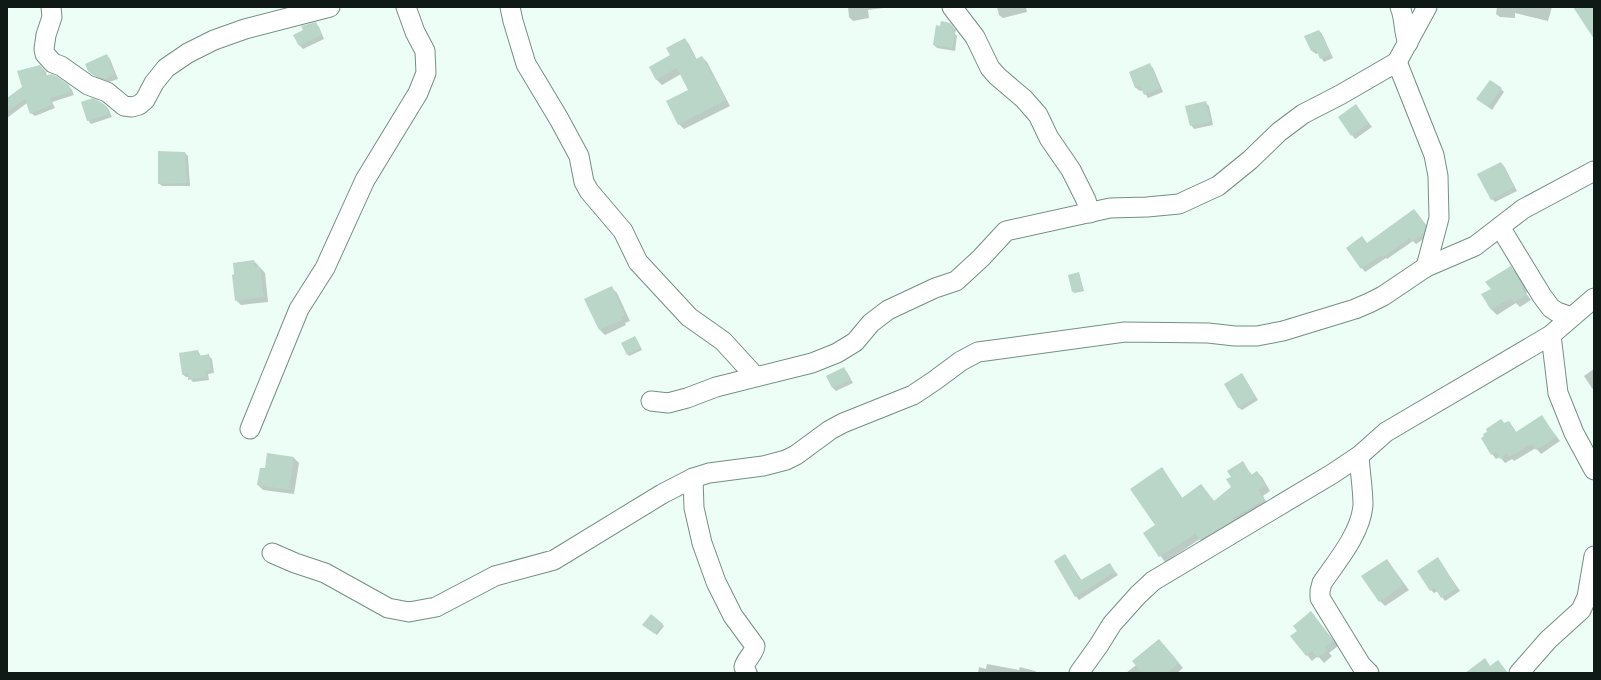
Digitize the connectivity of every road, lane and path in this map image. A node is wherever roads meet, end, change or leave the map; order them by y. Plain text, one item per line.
1 (51, 7) edge
2 (330, 7) edge
3 (406, 7) edge
4 (510, 7) edge
5 (952, 7) edge
6 (1400, 7) edge
7 (1428, 7) edge
8 (1408, 43) junction
9 (1398, 62) junction
10 (1594, 171) edge
11 (1090, 213) junction
12 (1500, 227) junction
13 (1426, 267) junction
14 (1594, 298) edge
15 (1571, 317) junction
16 (1551, 335) junction
17 (756, 376) junction
18 (651, 401) dead end
19 (250, 429) dead end
20 (1358, 456) junction
21 (1594, 470) edge
22 (693, 478) junction
23 (272, 553) dead end
24 (1594, 556) edge
25 (747, 673) edge
26 (1079, 673) edge
27 (1369, 673) edge
28 (1519, 673) edge

1 - 2 street
3 - 19 street
4 - 17 street
5 - 11 street
6 - 8 street
7 - 8 street
8 - 9 street
9 - 11 street
9 - 13 street
10 - 12 street
11 - 17 street
12 - 13 street
12 - 15 street
13 - 22 street
14 - 15 street
15 - 16 street
16 - 20 street
16 - 21 street
17 - 18 street
20 - 26 street
20 - 27 street
22 - 23 street
22 - 25 street
24 - 28 street

